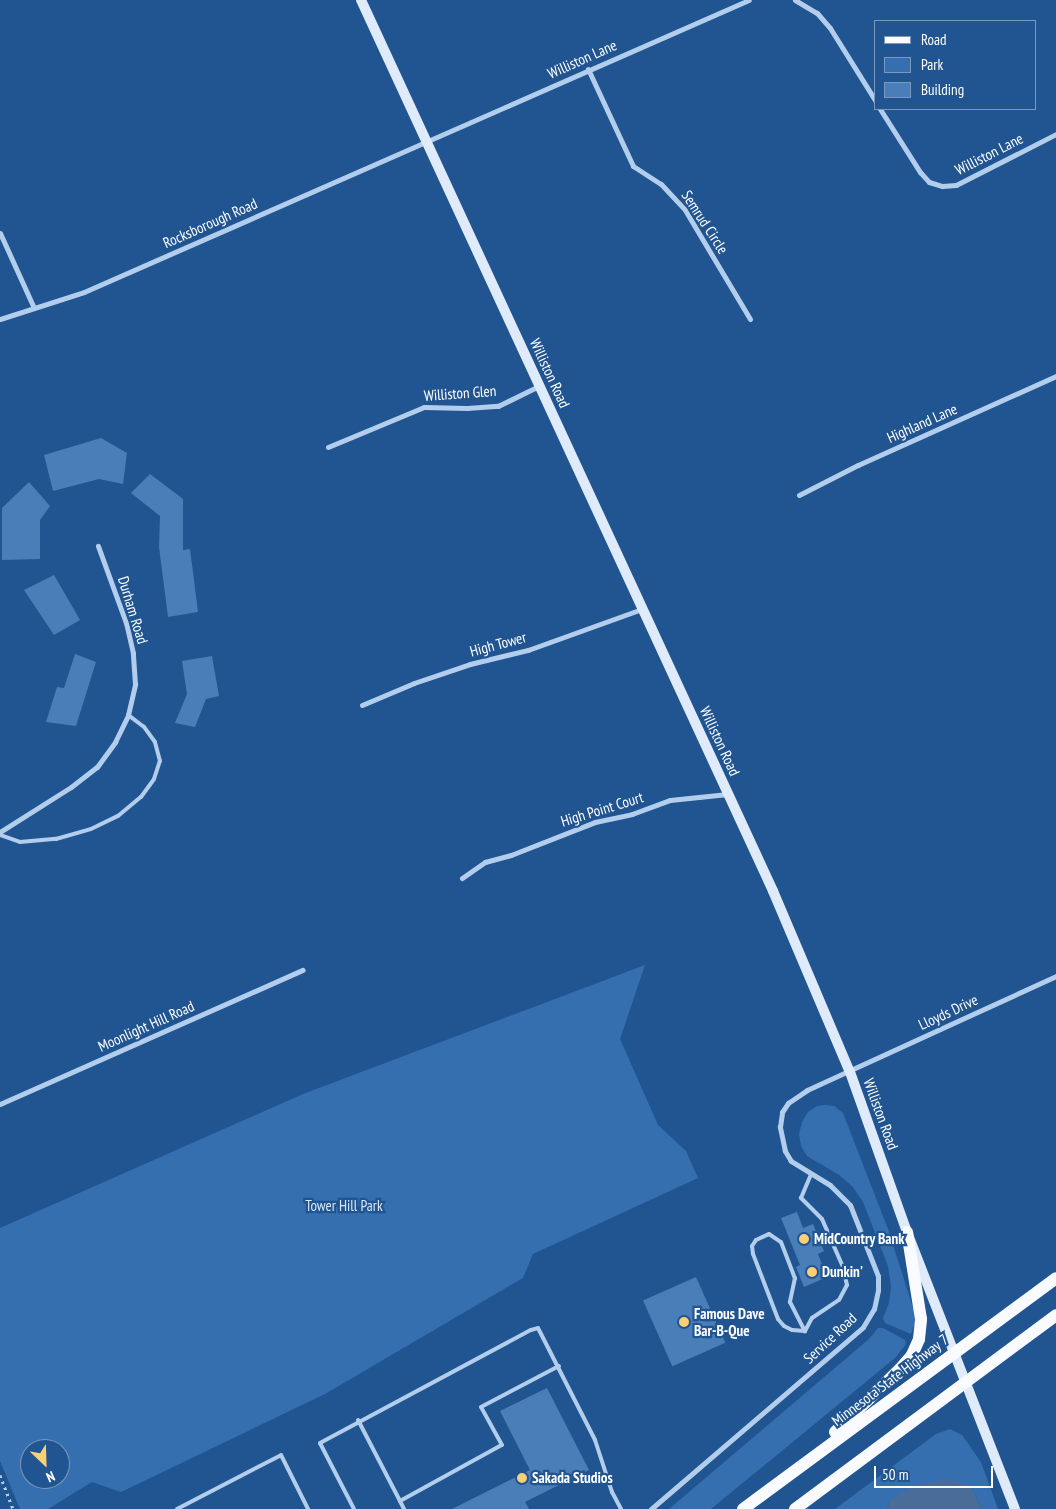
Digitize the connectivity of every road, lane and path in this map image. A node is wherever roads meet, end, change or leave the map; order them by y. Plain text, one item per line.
1 (362, 0) edge
2 (748, 0) edge
3 (795, 0) edge
4 (588, 70) junction
5 (874, 98) edge
6 (881, 110) edge
7 (1056, 134) edge
8 (426, 141) junction
9 (0, 233) edge
10 (34, 308) junction
11 (0, 319) edge
12 (750, 319) dead end
13 (1056, 376) edge
14 (540, 386) junction
15 (328, 448) dead end
16 (799, 495) dead end
17 (98, 546) dead end
18 (642, 609) junction
19 (362, 705) dead end
20 (128, 715) junction
21 (728, 794) junction
22 (0, 834) edge
23 (462, 878) dead end
24 (303, 970) dead end
25 (1056, 976) edge
26 (850, 1072) junction
27 (0, 1104) edge
28 (811, 1174) junction
29 (907, 1232) junction
30 (1056, 1278) edge
31 (1056, 1315) edge
32 (805, 1331) junction
33 (955, 1352) junction
34 (559, 1366) junction
35 (965, 1381) junction
36 (358, 1420) junction
37 (802, 1466) junction
38 (0, 1475) edge
39 (400, 1500) junction
40 (14, 1509) edge
41 (177, 1509) edge
42 (308, 1509) edge
43 (354, 1509) edge
44 (404, 1509) edge
45 (621, 1509) edge
46 (651, 1509) edge
47 (743, 1509) edge
48 (795, 1509) edge
49 (1015, 1509) edge

1 - 8 main road, Williston Road
2 - 4 street, Williston Lane
3 - 5 street
4 - 8 street, Williston Lane
4 - 12 street, Semrud Circle
6 - 7 street, Williston Lane
8 - 10 street, Rocksborough Road
8 - 14 main road, Williston Road
9 - 10 street
10 - 11 street, Rocksborough Road
13 - 16 street, Highland Lane
14 - 15 street, Williston Glen
14 - 18 main road, Williston Road
17 - 20 street, Durham Road
18 - 19 street, High Tower
18 - 21 main road, Williston Road
20 - 22 street, Durham Road
20 - 22 lane
21 - 23 street, High Point Court
21 - 26 main road, Williston Road
24 - 27 street, Moonlight Hill Road
25 - 26 street, Lloyds Drive
26 - 28 street, Service Road
26 - 29 main road, Williston Road
28 - 32 lane
28 - 46 street, Service Road
29 - 33 main road, Williston Road
29 - 37 main road
30 - 33 main road, Minnesota State Highway 7
31 - 35 main road
32 - 32 lane
33 - 35 main road, Williston Road
33 - 37 main road, Minnesota State Highway 7
34 - 36 lane
34 - 39 lane
34 - 45 lane
35 - 48 main road
35 - 49 main road, Williston Road
36 - 39 lane
36 - 43 lane
37 - 47 main road, Minnesota State Highway 7
38 - 40 path
39 - 44 lane
41 - 42 lane

